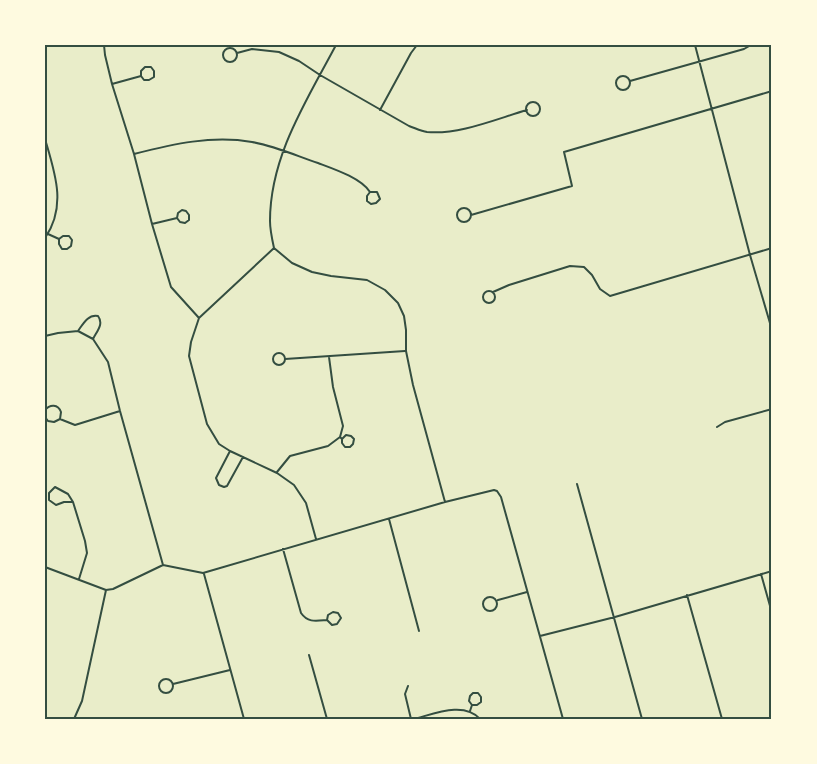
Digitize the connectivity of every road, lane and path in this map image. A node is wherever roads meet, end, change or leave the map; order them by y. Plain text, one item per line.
1 (104, 45) edge
2 (336, 45) edge
3 (417, 45) edge
4 (695, 45) edge
5 (751, 45) edge
6 (237, 53) junction
7 (699, 61) junction
8 (320, 75) junction
9 (141, 76) junction
10 (630, 81) junction
11 (112, 84) junction
12 (772, 91) edge
13 (711, 109) junction
14 (380, 110) junction
15 (527, 110) junction
16 (45, 139) edge
17 (283, 151) junction
18 (134, 154) junction
19 (370, 192) junction
20 (471, 215) junction
21 (177, 218) junction
22 (152, 224) junction
23 (48, 234) junction
24 (45, 238) edge
25 (59, 239) junction
26 (772, 248) edge
27 (274, 249) junction
28 (750, 255) junction
29 (493, 292) junction
30 (199, 318) junction
31 (772, 330) edge
32 (78, 331) junction
33 (45, 336) edge
34 (93, 339) junction
35 (406, 351) junction
36 (329, 357) junction
37 (285, 359) junction
38 (772, 409) edge
39 (45, 410) edge
40 (120, 411) junction
41 (45, 417) edge
42 (60, 419) junction
43 (717, 427) dead end
44 (341, 438) junction
45 (230, 451) junction
46 (243, 457) junction
47 (277, 473) junction
48 (577, 484) dead end
49 (73, 502) junction
50 (445, 502) junction
51 (388, 519) junction
52 (316, 539) junction
53 (283, 549) junction
54 (163, 565) junction
55 (45, 567) edge
56 (772, 571) edge
57 (203, 573) junction
58 (761, 574) junction
59 (79, 579) junction
60 (106, 590) junction
61 (527, 592) junction
62 (687, 595) junction
63 (497, 600) junction
64 (772, 613) edge
65 (615, 617) junction
66 (327, 620) junction
67 (419, 631) dead end
68 (540, 636) junction
69 (309, 655) dead end
70 (230, 670) junction
71 (173, 684) junction
72 (408, 686) dead end
73 (472, 705) junction
74 (470, 711) junction
75 (74, 719) edge
76 (244, 719) edge
77 (327, 719) edge
78 (412, 719) edge
79 (480, 719) edge
80 (562, 719) edge
81 (642, 719) edge
82 (722, 719) edge

1 - 11 street
2 - 8 street
3 - 14 street
4 - 7 street
5 - 7 street
6 - 6 street
6 - 8 street
7 - 10 street
7 - 13 street
8 - 14 street
8 - 17 street
9 - 9 street
9 - 11 street
10 - 10 street
11 - 18 street
12 - 13 street
13 - 20 street
13 - 28 street
14 - 15 street
15 - 15 street
16 - 23 street
17 - 18 street
17 - 19 street
17 - 27 street
18 - 22 street
19 - 19 street
20 - 20 street
21 - 21 street
21 - 22 street
22 - 30 street
23 - 24 street
23 - 25 street
25 - 25 street
26 - 28 street
27 - 30 street
27 - 35 street
28 - 29 street
28 - 31 street
29 - 29 street
30 - 45 street
32 - 33 street
32 - 34 street
32 - 34 street
34 - 40 street
35 - 36 street
35 - 50 street
36 - 37 street
36 - 44 street
37 - 37 street
38 - 43 street
39 - 42 street
40 - 42 street
40 - 54 street
41 - 42 street
44 - 44 street
44 - 47 street
45 - 46 street
45 - 46 street
46 - 47 street
47 - 52 street
48 - 65 street
49 - 49 street
49 - 59 street
50 - 51 street
50 - 61 street
51 - 52 street
51 - 67 street
52 - 53 street
53 - 57 street
53 - 66 street
54 - 57 street
54 - 60 street
55 - 59 street
56 - 58 street
57 - 70 street
58 - 62 street
58 - 64 street
59 - 60 street
60 - 75 street
61 - 63 street
61 - 68 street
62 - 65 street
62 - 82 street
63 - 63 street
65 - 68 street
65 - 81 street
66 - 66 street
68 - 80 street
69 - 77 street
70 - 71 street
70 - 76 street
71 - 71 street
72 - 78 street
73 - 73 street
73 - 74 street
74 - 78 street
74 - 79 street

